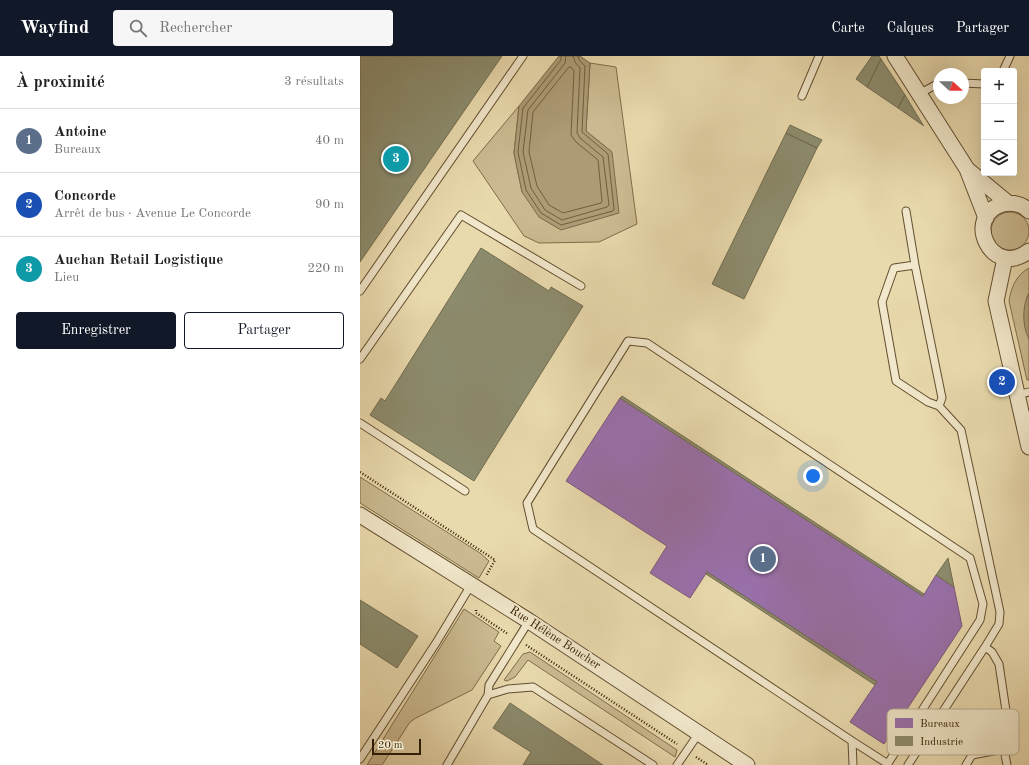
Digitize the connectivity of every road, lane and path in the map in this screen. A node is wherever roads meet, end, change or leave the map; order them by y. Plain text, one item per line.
1 (523, 56) edge
2 (819, 56) edge
3 (894, 56) edge
4 (1010, 56) edge
5 (1004, 68) edge
6 (969, 83) edge
7 (981, 84) edge
8 (933, 86) edge
9 (919, 94) junction
10 (802, 96) dead end
11 (967, 169) junction
12 (1008, 203) junction
13 (1029, 210) edge
14 (906, 211) dead end
15 (986, 218) junction
16 (1029, 251) edge
17 (1005, 258) junction
18 (915, 265) junction
19 (581, 286) dead end
20 (360, 291) edge
21 (360, 359) edge
22 (1023, 394) edge
23 (939, 406) junction
24 (360, 423) edge
25 (1029, 447) edge
26 (360, 472) edge
27 (465, 491) dead end
28 (360, 515) edge
29 (489, 579) dead end
30 (471, 585) junction
31 (476, 610) dead end
32 (529, 621) junction
33 (518, 640) junction
34 (985, 647) junction
35 (488, 695) junction
36 (923, 709) edge
37 (945, 709) edge
38 (1006, 709) edge
39 (699, 733) junction
40 (852, 741) junction
41 (687, 751) junction
42 (894, 755) edge
43 (915, 755) edge
44 (972, 755) edge
45 (1005, 755) edge
46 (360, 760) edge
47 (888, 764) edge
48 (447, 765) edge
49 (653, 765) edge
50 (678, 765) edge
51 (708, 765) edge
52 (747, 765) edge
53 (853, 765) edge
54 (908, 765) edge
55 (966, 765) edge
56 (1007, 765) edge

1 - 20 lane
2 - 10 lane
3 - 9 street
4 - 5 lane
6 - 7 lane
8 - 9 lane
9 - 11 street
11 - 12 street
11 - 15 street
12 - 13 street
12 - 15 street
14 - 18 lane
15 - 17 street
16 - 17 street
17 - 22 street
18 - 23 lane
18 - 23 lane
19 - 21 lane
22 - 25 street
23 - 34 lane
24 - 27 lane
26 - 29 path
28 - 30 street, Rue Hélène Boucher
30 - 32 street, Rue Hélène Boucher
30 - 46 lane
31 - 33 path
32 - 33 lane
32 - 39 street, Rue Hélène Boucher
33 - 35 lane
33 - 41 path
34 - 37 lane
34 - 38 lane
35 - 48 lane
35 - 49 lane
36 - 40 lane
39 - 41 lane
39 - 52 street, Rue Hélène Boucher
40 - 47 lane
40 - 53 lane
41 - 50 lane
41 - 51 path
42 - 47 lane
43 - 54 lane
44 - 55 lane
45 - 56 lane

